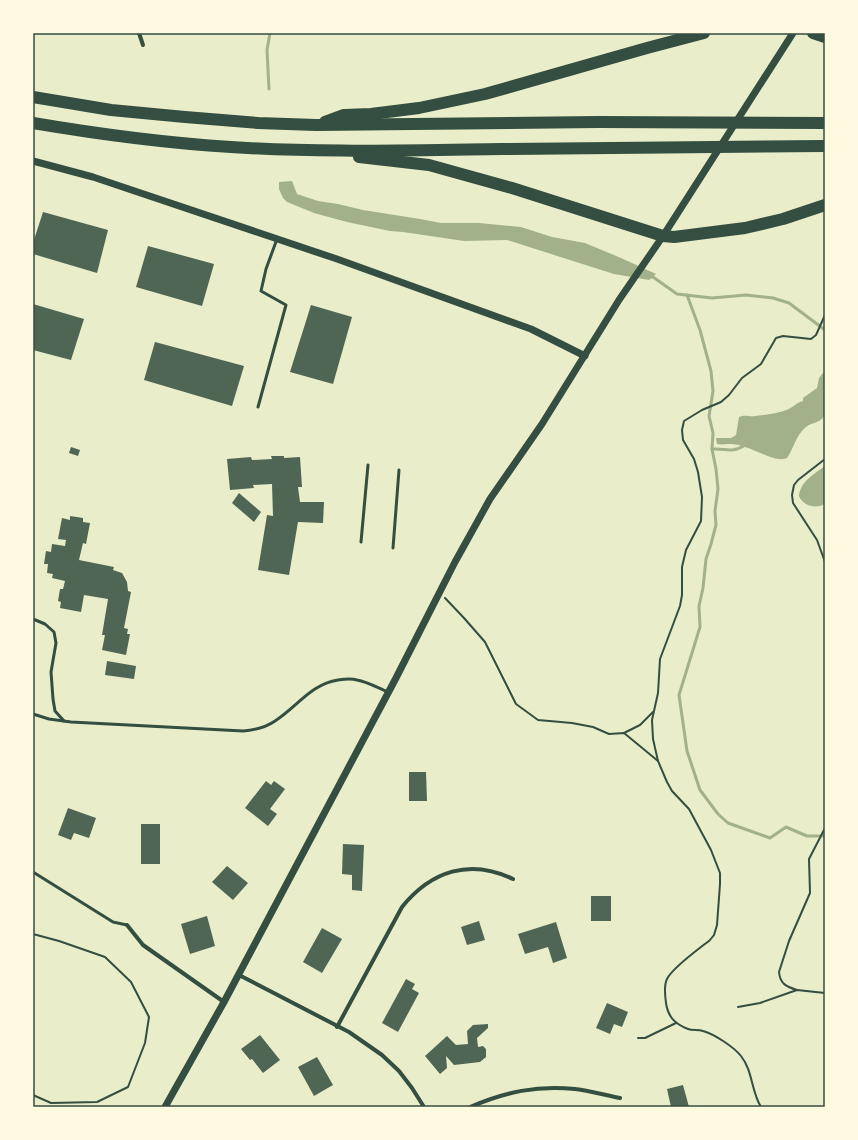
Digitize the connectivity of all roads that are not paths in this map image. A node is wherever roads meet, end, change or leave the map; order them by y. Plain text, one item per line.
1 (139, 33) edge
2 (704, 33) edge
3 (793, 33) edge
4 (813, 33) edge
5 (825, 37) edge
6 (143, 45) dead end
7 (33, 97) edge
8 (33, 123) edge
9 (825, 123) edge
10 (316, 125) junction
11 (825, 146) edge
12 (283, 149) junction
13 (33, 161) edge
14 (825, 205) edge
15 (663, 236) junction
16 (277, 239) junction
17 (585, 356) junction
18 (258, 407) dead end
19 (368, 465) dead end
20 (399, 470) dead end
21 (361, 542) dead end
22 (392, 548) dead end
23 (33, 619) edge
24 (388, 692) junction
25 (33, 714) edge
26 (64, 721) junction
27 (33, 872) edge
28 (513, 879) dead end
29 (127, 925) joint
30 (239, 975) junction
31 (224, 1002) junction
32 (337, 1027) junction
33 (620, 1098) dead end
34 (165, 1107) edge
35 (424, 1107) edge
36 (470, 1107) edge

1 - 6 street
2 - 10 highway
3 - 15 street
4 - 5 highway
7 - 10 highway
8 - 12 highway
9 - 10 highway
11 - 12 highway
12 - 15 highway
13 - 16 street
14 - 15 highway
15 - 17 street
16 - 17 street
16 - 18 lane
17 - 24 street
19 - 21 lane
20 - 22 lane
23 - 26 lane
24 - 26 lane
24 - 30 street
25 - 26 lane
27 - 29 lane
28 - 32 street
29 - 31 street
30 - 31 street
30 - 32 street
31 - 34 street
32 - 35 street
33 - 36 street

